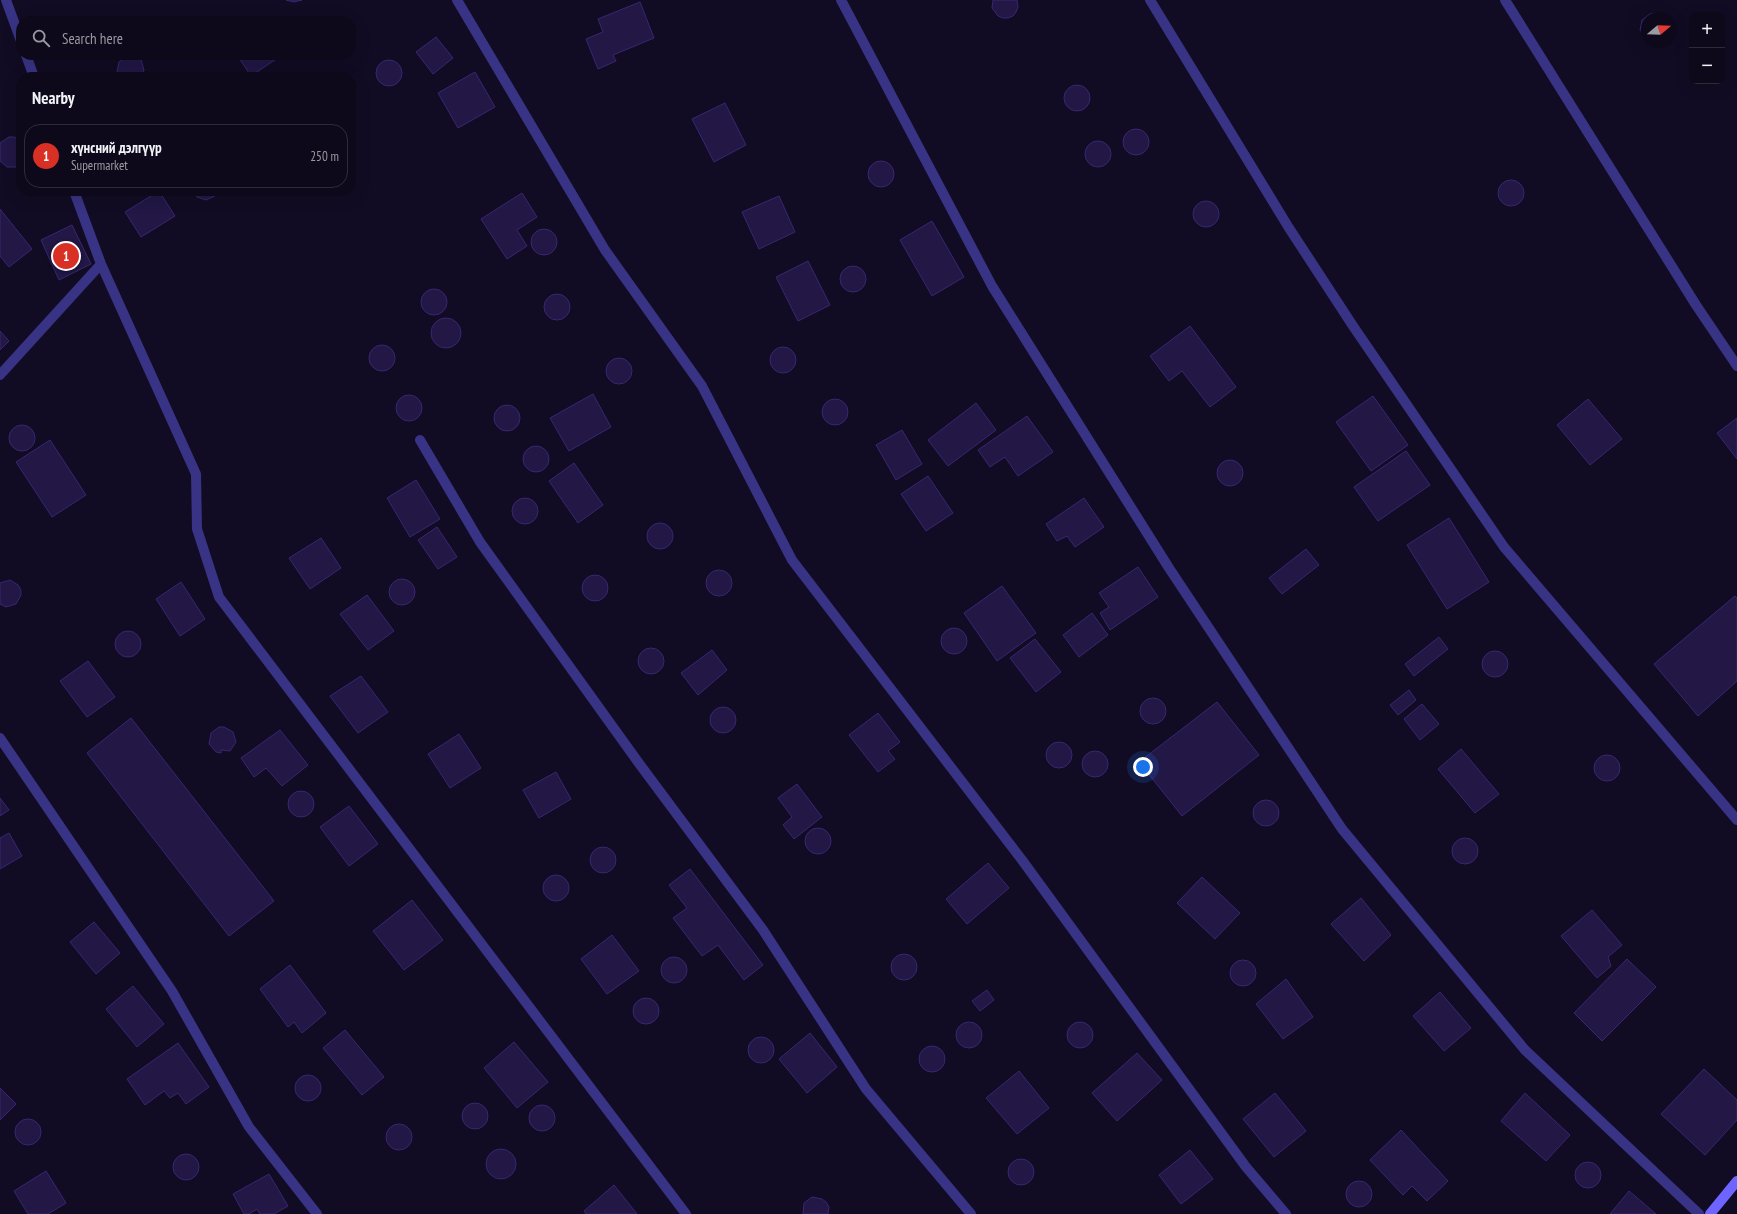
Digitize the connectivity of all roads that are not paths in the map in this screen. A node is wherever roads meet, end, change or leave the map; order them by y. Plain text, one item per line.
1 (6, 0) edge
2 (457, 0) edge
3 (841, 0) edge
4 (1150, 0) edge
5 (1505, 0) edge
6 (16, 27) edge
7 (28, 60) edge
8 (32, 72) edge
9 (76, 196) edge
10 (100, 264) junction
11 (1737, 366) edge
12 (0, 374) edge
13 (420, 440) dead end
14 (0, 738) edge
15 (1737, 820) edge
16 (1737, 1180) edge
17 (317, 1214) edge
18 (686, 1214) edge
19 (971, 1214) edge
20 (1286, 1214) edge
21 (1699, 1214) edge
22 (1710, 1214) edge

1 - 6 street
2 - 20 street
3 - 21 street
4 - 15 street
5 - 11 street
7 - 8 street
9 - 10 street
10 - 12 street
10 - 18 street
13 - 19 street
14 - 17 street
16 - 22 main road

